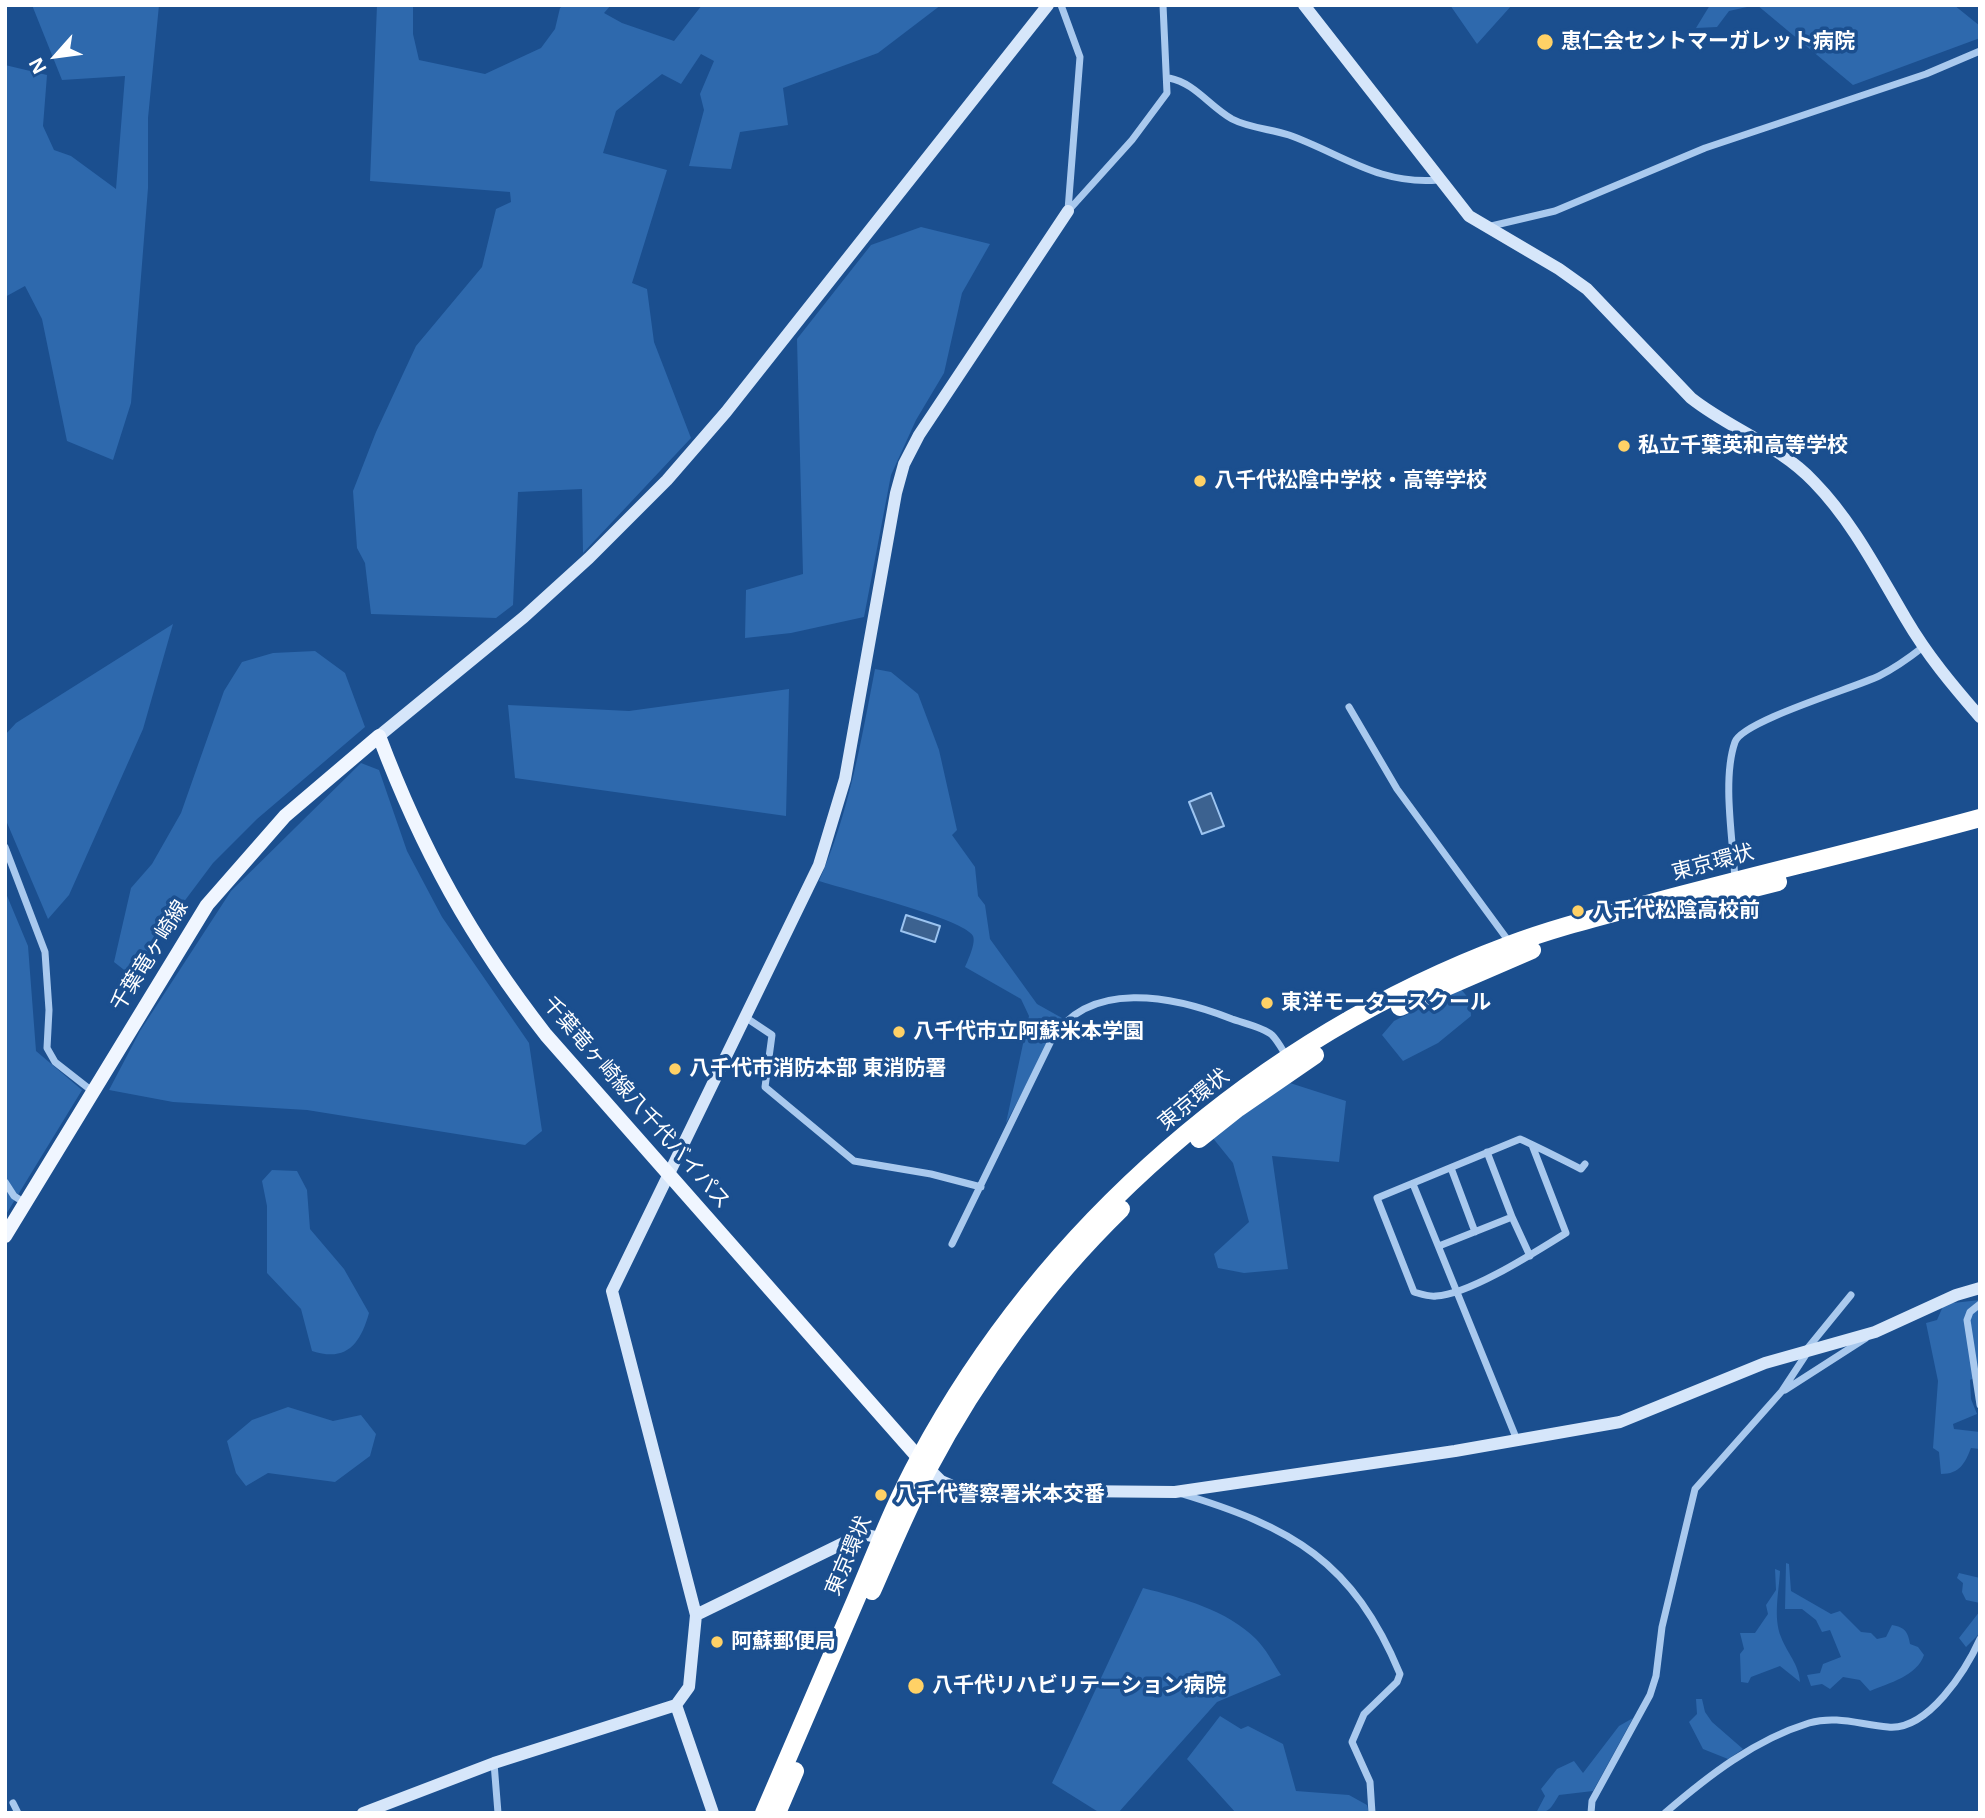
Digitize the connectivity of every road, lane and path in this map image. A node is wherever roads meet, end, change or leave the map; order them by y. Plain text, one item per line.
1 (1048, 5) edge
2 (1061, 5) edge
3 (1163, 5) edge
4 (1304, 5) edge
5 (1980, 51) edge
6 (1169, 78) junction
7 (1438, 180) junction
8 (1068, 211) junction
9 (1486, 227) junction
10 (1923, 647) junction
11 (1349, 707) dead end
12 (1980, 717) edge
13 (379, 736) junction
14 (1980, 818) edge
15 (1980, 830) edge
16 (5, 847) edge
17 (1735, 886) junction
18 (1513, 950) junction
19 (745, 1017) junction
20 (1288, 1058) junction
21 (92, 1091) junction
22 (1532, 1144) junction
23 (1487, 1152) junction
24 (1585, 1164) dead end
25 (1451, 1167) junction
26 (668, 1175) junction
27 (5, 1182) edge
28 (1413, 1184) junction
29 (981, 1187) junction
30 (25, 1203) junction
31 (1512, 1217) junction
32 (1475, 1231) junction
33 (5, 1236) edge
34 (952, 1244) dead end
35 (1439, 1246) junction
36 (1530, 1256) junction
37 (1980, 1288) edge
38 (1458, 1291) junction
39 (1851, 1295) dead end
40 (1980, 1304) edge
41 (1875, 1332) junction
42 (1808, 1349) junction
43 (1782, 1392) junction
44 (1980, 1405) edge
45 (1517, 1440) junction
46 (924, 1463) junction
47 (1175, 1492) junction
48 (881, 1538) junction
49 (696, 1615) junction
50 (1980, 1639) edge
51 (676, 1705) junction
52 (494, 1763) junction
53 (13, 1803) dead end
54 (18, 1813) edge
55 (363, 1813) edge
56 (498, 1813) edge
57 (713, 1813) edge
58 (764, 1813) edge
59 (777, 1813) edge
60 (1372, 1813) edge
61 (1591, 1813) edge
62 (1665, 1813) edge

1 - 13 street
2 - 8 street
3 - 6 street
4 - 7 street
5 - 9 street
6 - 7 street
6 - 8 street
7 - 9 street
8 - 19 street
9 - 10 street
10 - 12 street
10 - 17 street
11 - 18 street
13 - 21 main road, 千葉竜ヶ崎線
13 - 26 main road, 千葉竜ヶ崎線八千代バイパス
14 - 17 highway, 東京環状
15 - 17 highway, 東京環状
16 - 21 street
17 - 18 highway, 東京環状
18 - 20 highway, 東京環状
18 - 46 highway, 東京環状
19 - 26 street
19 - 29 street
20 - 29 street
20 - 46 highway, 東京環状
21 - 30 main road, 千葉竜ヶ崎線
22 - 23 street
22 - 24 street
22 - 36 street
23 - 25 street
23 - 31 street
25 - 28 street
25 - 32 street
26 - 46 main road, 千葉竜ヶ崎線八千代バイパス
26 - 49 street
27 - 30 street
28 - 35 street
28 - 38 street
29 - 34 street
30 - 33 main road, 千葉竜ヶ崎線
31 - 32 street
31 - 36 street
32 - 35 street
35 - 38 street
36 - 38 street
37 - 41 street
38 - 45 street
39 - 42 street
40 - 44 street
41 - 42 street
41 - 43 street
42 - 43 street
42 - 45 street
43 - 61 street
45 - 47 street
46 - 47 street
46 - 48 highway, 東京環状
46 - 59 highway, 東京環状
47 - 60 street
48 - 49 street
48 - 58 highway, 東京環状
49 - 51 street
50 - 62 street
51 - 52 street
51 - 57 street
52 - 55 street
52 - 56 street
53 - 54 street

